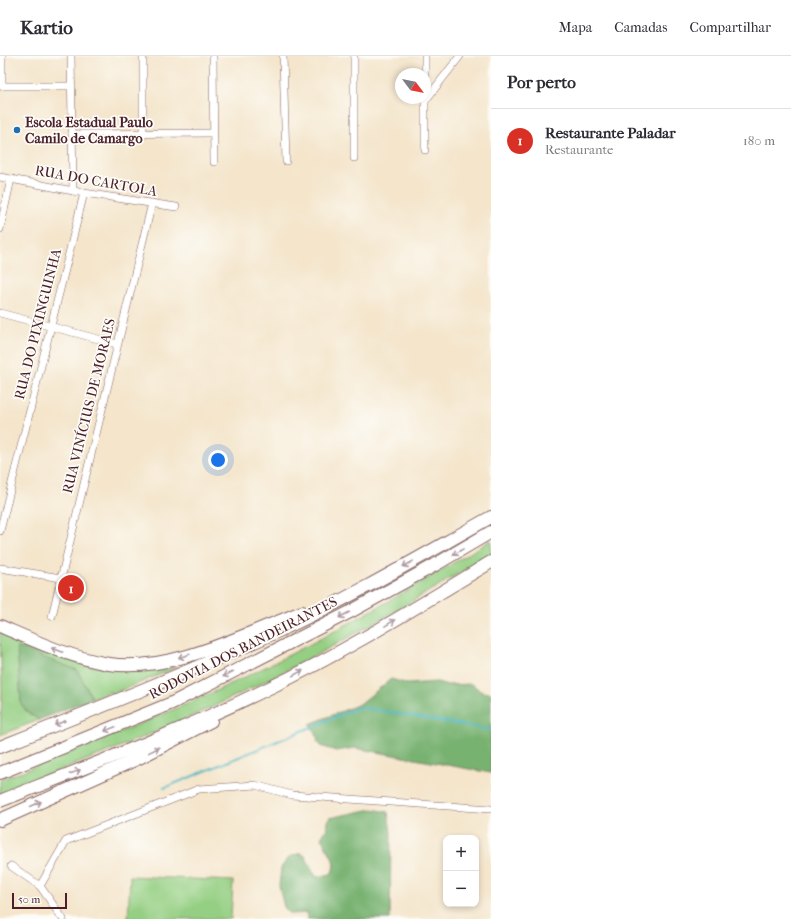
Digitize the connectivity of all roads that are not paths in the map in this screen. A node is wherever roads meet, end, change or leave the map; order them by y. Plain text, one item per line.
1 (2, 56) edge
2 (71, 56) edge
3 (143, 56) edge
4 (213, 56) edge
5 (283, 56) edge
6 (354, 56) edge
7 (425, 56) edge
8 (460, 56) edge
9 (425, 68) edge
10 (1, 86) edge
11 (71, 86) junction
12 (431, 93) edge
13 (425, 104) edge
14 (212, 133) junction
15 (72, 134) junction
16 (143, 134) junction
17 (425, 150) dead end
18 (354, 158) dead end
19 (286, 161) dead end
20 (214, 162) dead end
21 (0, 177) edge
22 (11, 179) junction
23 (73, 191) junction
24 (84, 193) junction
25 (152, 203) junction
26 (176, 207) dead end
27 (0, 229) edge
28 (0, 313) edge
29 (50, 327) junction
30 (117, 344) junction
31 (491, 518) edge
32 (0, 531) edge
33 (491, 532) edge
34 (491, 562) edge
35 (0, 568) edge
36 (61, 578) junction
37 (364, 588) junction
38 (52, 616) dead end
39 (0, 626) edge
40 (265, 690) junction
41 (0, 747) edge
42 (0, 773) edge
43 (0, 801) edge
44 (491, 809) edge
45 (0, 820) edge
46 (11, 866) dead end
47 (40, 886) junction
48 (63, 919) edge

1 - 10 street
2 - 11 street
3 - 16 street
4 - 14 street
5 - 19 street
6 - 18 street
7 - 9 street
8 - 12 street
10 - 11 street
11 - 15 street
13 - 17 street
14 - 16 street
14 - 20 street
15 - 16 street
15 - 23 street
21 - 22 street, RUA DO CARTOLA
22 - 23 street, RUA DO CARTOLA
22 - 27 street
23 - 24 street, RUA DO CARTOLA
24 - 25 street, RUA DO CARTOLA
24 - 29 street, RUA DO PIXINGUINHA
25 - 26 street, RUA DO CARTOLA
25 - 30 street, RUA VINÍCIUS DE MORAES
28 - 29 street
29 - 30 street
29 - 32 street, RUA DO PIXINGUINHA
30 - 36 street, RUA VINÍCIUS DE MORAES
31 -> 37 highway
33 -> 42 highway, RODOVIA DOS BANDEIRANTES
40 -> 34 highway
35 - 36 street
36 - 38 street, RUA VINÍCIUS DE MORAES
37 -> 39 highway
37 -> 41 highway
43 -> 40 highway
45 -> 40 highway
44 - 47 street
46 - 47 street
47 - 48 street

